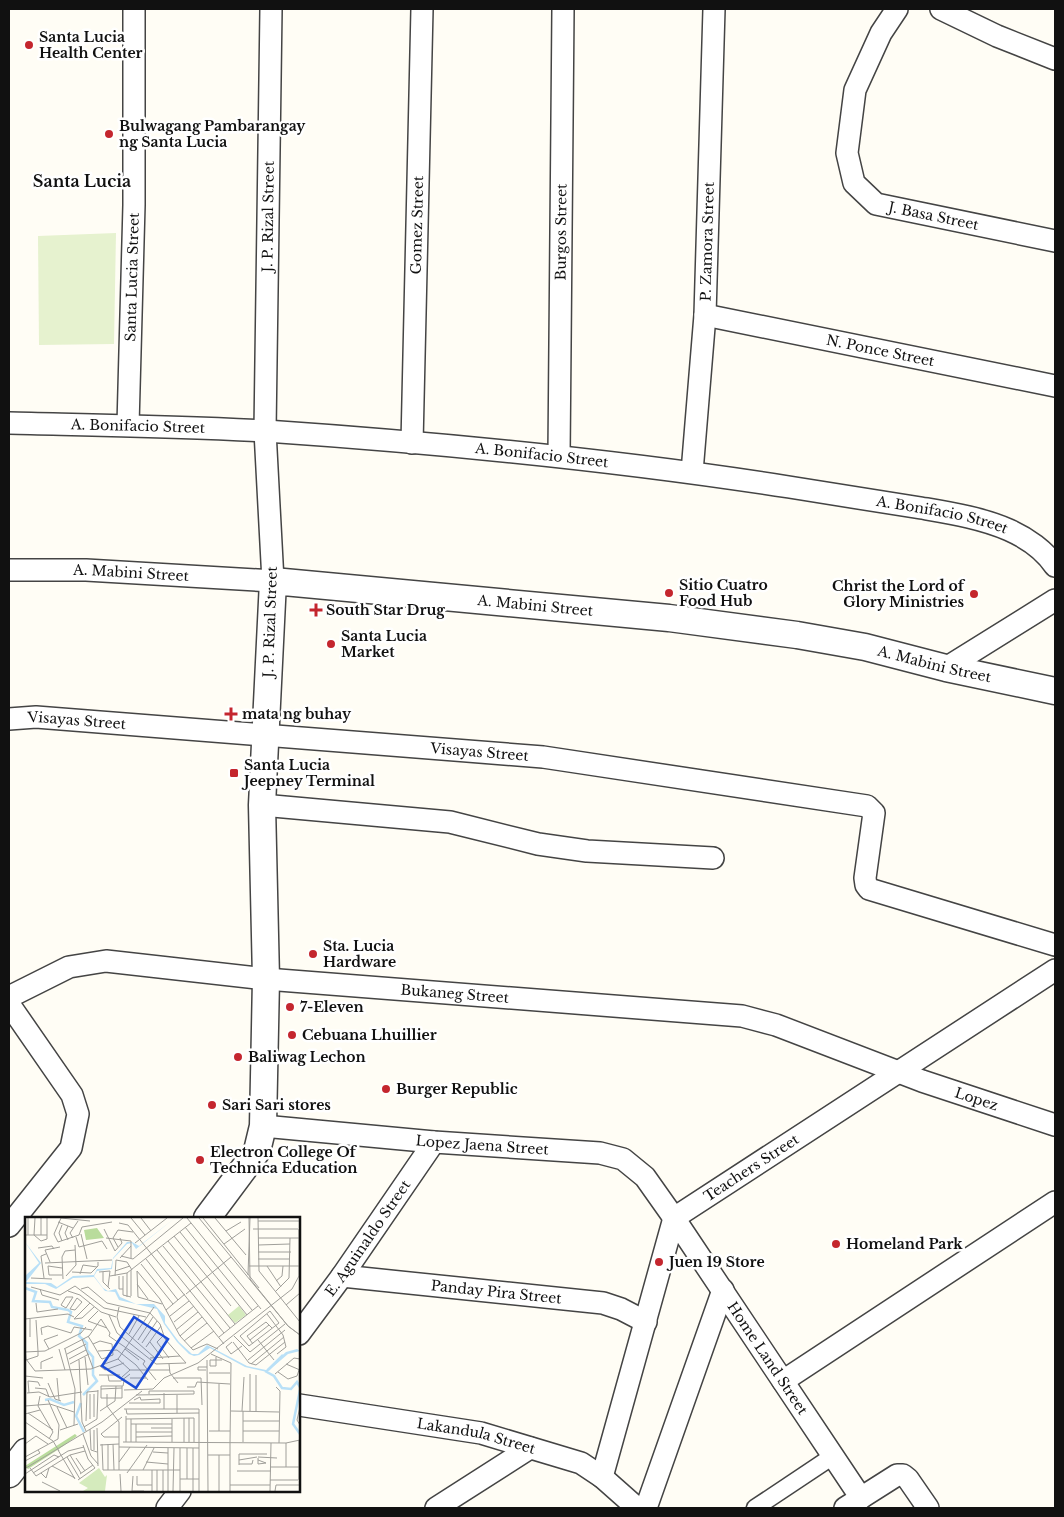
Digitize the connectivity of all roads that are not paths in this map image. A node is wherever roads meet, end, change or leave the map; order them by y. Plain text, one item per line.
1 (134, 9) edge
2 (271, 9) edge
3 (422, 9) edge
4 (563, 9) edge
5 (714, 9) edge
6 (897, 9) edge
7 (941, 9) edge
8 (1055, 59) edge
9 (1055, 241) edge
10 (705, 314) junction
11 (1055, 386) edge
12 (9, 423) edge
13 (128, 425) junction
14 (265, 431) junction
15 (412, 443) junction
16 (559, 456) junction
17 (692, 472) junction
18 (1055, 566) edge
19 (9, 570) edge
20 (273, 581) junction
21 (1055, 600) edge
22 (946, 668) junction
23 (1055, 690) edge
24 (9, 719) edge
25 (266, 736) junction
26 (262, 805) junction
27 (713, 858) dead end
28 (1055, 945) edge
29 (1055, 970) edge
30 (266, 979) junction
31 (9, 998) edge
32 (9, 1004) edge
33 (900, 1072) junction
34 (1055, 1125) edge
35 (263, 1126) junction
36 (434, 1142) junction
37 (1055, 1202) edge
38 (209, 1217) edge
39 (674, 1218) junction
40 (9, 1226) edge
41 (342, 1276) junction
42 (723, 1290) junction
43 (646, 1322) junction
44 (300, 1333) edge
45 (783, 1381) junction
46 (300, 1405) edge
47 (530, 1448) junction
48 (25, 1453) edge
49 (833, 1456) junction
50 (9, 1474) edge
51 (602, 1477) junction
52 (179, 1492) edge
53 (854, 1503) edge
54 (450, 1505) edge
55 (167, 1508) edge
56 (637, 1508) edge
57 (646, 1508) edge
58 (755, 1508) edge
59 (928, 1508) edge

1 - 13 street, Santa Lucia Street
2 - 14 street, J. P. Rizal Street
3 - 15 street, Gomez Street
4 - 16 street, Burgos Street
5 - 10 street, P. Zamora Street
6 - 9 street, J. Basa Street
7 - 8 street
10 - 11 street, N. Ponce Street
10 - 17 street, P. Zamora Street
12 - 13 street, A. Bonifacio Street
13 - 14 street, A. Bonifacio Street
14 - 15 street, A. Bonifacio Street
14 - 20 street, J. P. Rizal Street
15 - 16 street, A. Bonifacio Street
16 - 17 street, A. Bonifacio Street
17 - 18 street, A. Bonifacio Street
19 - 20 street, A. Mabini Street
20 - 22 street, A. Mabini Street
20 - 25 street, J. P. Rizal Street
21 - 22 street
22 - 23 street, A. Mabini Street
24 - 25 street, Visayas Street
25 - 26 street, J. P. Rizal Street
25 - 28 street, Visayas Street
26 - 27 street
26 - 30 street, J. P. Rizal Street
29 - 33 street, Teachers Street
30 - 31 street, Bukaneg Street
30 - 33 street, Bukaneg Street
30 - 35 street, J. P. Rizal Street
32 - 40 street
33 - 34 street, Lopez
33 - 39 street, Teachers Street
35 - 36 street, Lopez Jaena Street
35 - 38 street, J. P. Rizal Street
36 - 39 street, Lopez Jaena Street
36 - 41 street, E. Aguinaldo Street
37 - 45 street
39 - 42 street, Home Land Street
39 - 43 street
41 - 43 street, Panday Pira Street
41 - 44 street, E. Aguinaldo Street
42 - 45 street, Home Land Street
42 - 57 street
43 - 51 street
45 - 49 street, Home Land Street
46 - 47 street, Lakandula Street
47 - 51 street, Lakandula Street
47 - 54 street
48 - 50 street
49 - 53 street, Home Land Street
49 - 58 street
51 - 56 street, Lakandula Street
52 - 55 street
53 - 59 street

